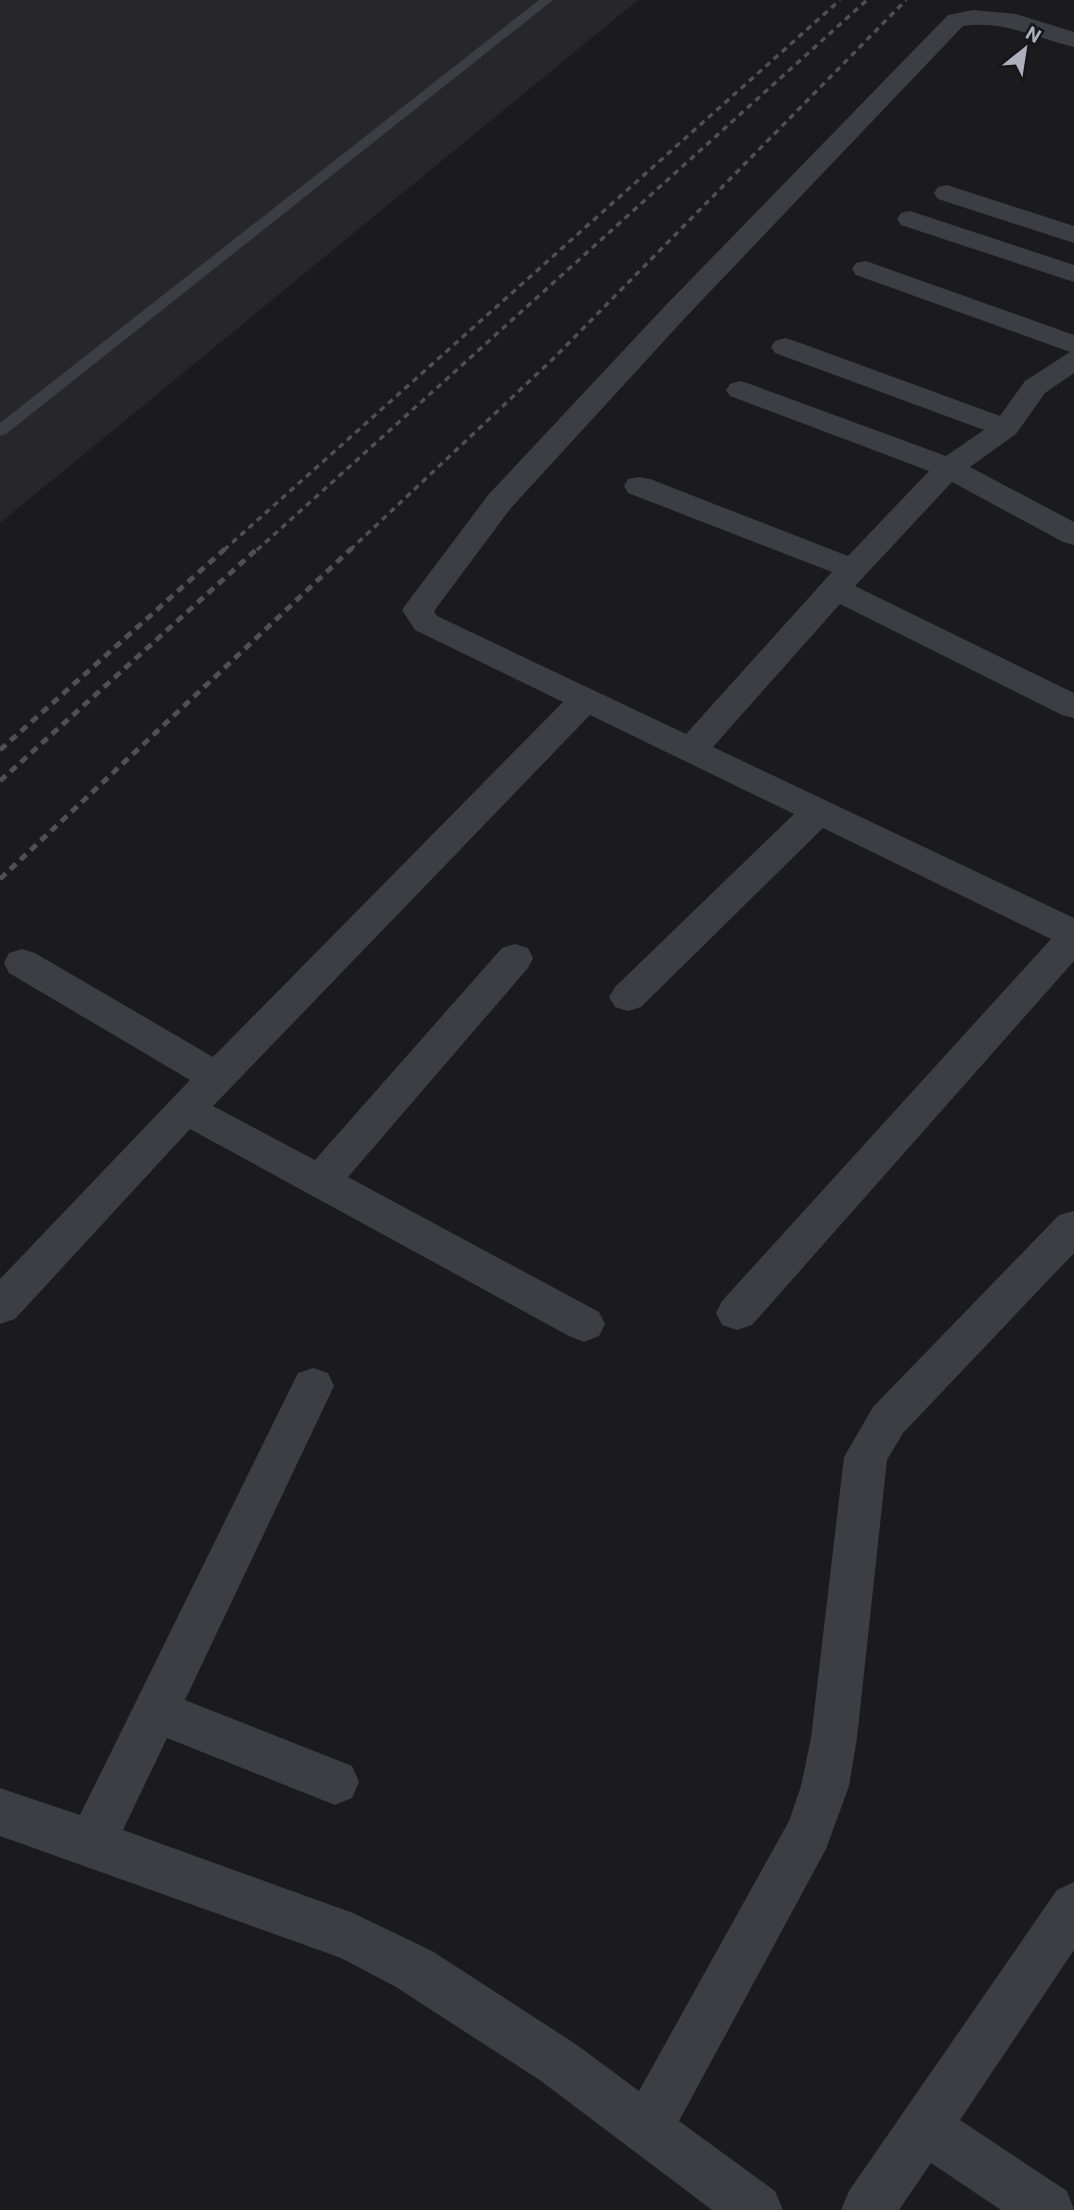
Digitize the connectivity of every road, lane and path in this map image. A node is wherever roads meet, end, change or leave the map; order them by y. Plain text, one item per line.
1 (547, 0) edge
2 (958, 10) edge
3 (1074, 40) edge
4 (947, 193) dead end
5 (910, 219) dead end
6 (1074, 235) edge
7 (866, 269) dead end
8 (1074, 274) edge
9 (1074, 345) edge
10 (785, 347) dead end
11 (1074, 360) edge
12 (740, 390) dead end
13 (1006, 428) junction
14 (0, 431) edge
15 (949, 468) junction
16 (639, 486) dead end
17 (1074, 535) edge
18 (845, 579) junction
19 (585, 700) junction
20 (1074, 707) edge
21 (690, 751) junction
22 (818, 812) junction
23 (1074, 936) edge
24 (515, 958) dead end
25 (22, 962) dead end
26 (628, 997) dead end
27 (217, 1077) junction
28 (186, 1110) junction
29 (320, 1182) junction
30 (1074, 1229) edge
31 (0, 1307) edge
32 (737, 1313) dead end
33 (584, 1324) dead end
34 (313, 1386) dead end
35 (156, 1711) junction
36 (335, 1782) dead end
37 (0, 1812) edge
38 (92, 1843) junction
39 (1074, 1907) edge
40 (924, 2127) junction
41 (647, 2128) junction
42 (756, 2210) edge
43 (867, 2210) edge
44 (1048, 2210) edge

1 - 14 lane
2 - 3 street
2 - 19 street
4 - 6 street
5 - 8 street
7 - 9 street
10 - 13 street
11 - 13 street
12 - 15 street
13 - 15 street
15 - 17 street
15 - 18 street
16 - 18 street
18 - 20 street
18 - 21 street
19 - 21 street
19 - 27 street
21 - 22 street
22 - 23 street
22 - 26 street
23 - 32 street
24 - 29 street
25 - 27 street
27 - 28 street
28 - 29 street
28 - 31 street
29 - 33 street
30 - 41 street
34 - 35 street
35 - 36 street
35 - 38 street
37 - 38 street
38 - 41 street
39 - 40 street
40 - 43 street
40 - 44 street
41 - 42 street

